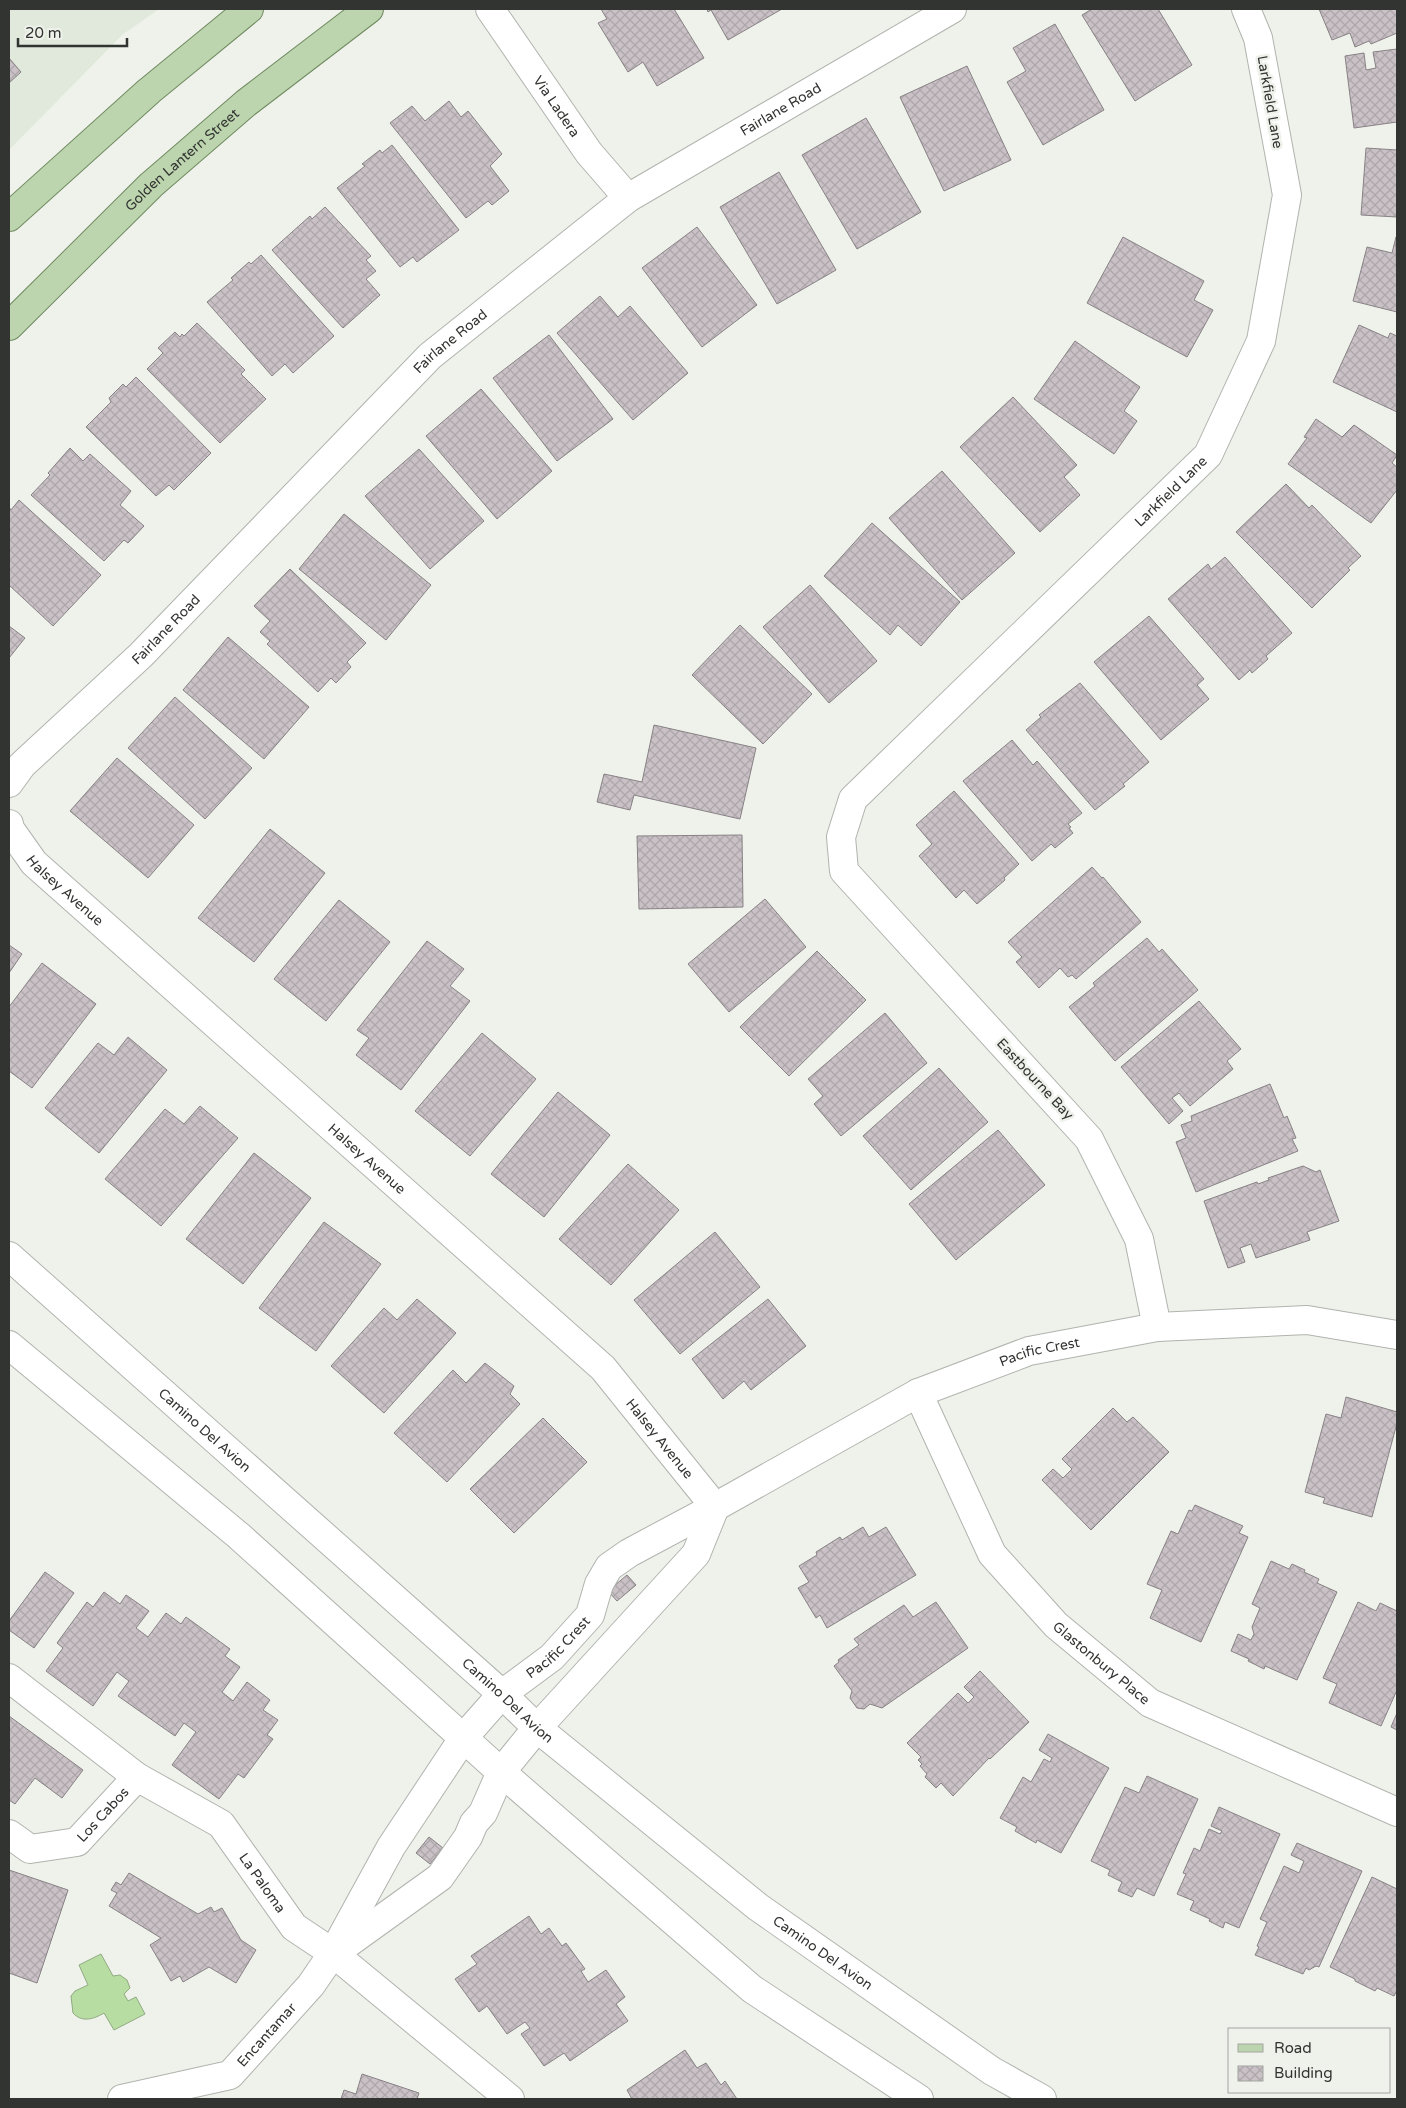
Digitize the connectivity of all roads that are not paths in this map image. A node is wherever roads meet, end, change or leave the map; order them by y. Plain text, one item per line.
1 (249, 9) edge
2 (369, 9) edge
3 (490, 9) edge
4 (952, 9) edge
5 (1246, 9) edge
6 (628, 198) junction
7 (9, 217) edge
8 (9, 326) edge
9 (16, 774) edge
10 (9, 824) edge
11 (844, 871) joint
12 (9, 1256) edge
13 (1157, 1327) junction
14 (1397, 1335) edge
15 (9, 1345) edge
16 (918, 1393) junction
17 (715, 1507) junction
18 (9, 1678) edge
19 (502, 1694) junction
20 (537, 1728) junction
21 (464, 1737) junction
22 (501, 1772) junction
23 (137, 1777) junction
24 (1397, 1812) edge
25 (9, 1834) edge
26 (333, 1954) junction
27 (122, 2099) edge
28 (510, 2099) edge
29 (919, 2099) edge
30 (1042, 2099) edge

1 - 7 main road
2 - 8 main road, Golden Lantern Street
3 - 6 street, Via Ladera
4 - 6 street, Fairlane Road
5 - 11 street, Larkfield Lane
6 - 9 street, Fairlane Road
10 - 17 street, Halsey Avenue
11 - 13 street, Eastbourne Bay
12 - 19 street, Camino Del Avion
13 - 14 street, Pacific Crest
13 - 16 street, Pacific Crest
15 - 21 street
16 - 17 street, Pacific Crest
16 - 24 street, Glastonbury Place
17 - 19 street, Pacific Crest
17 - 20 street
18 - 23 street, La Paloma
19 - 20 street, Camino Del Avion
19 - 21 street, Pacific Crest
20 - 22 street
20 - 30 street, Camino Del Avion
21 - 22 street
21 - 26 street, Encantamar
22 - 26 street, Encantamar
22 - 29 street
23 - 25 street, Los Cabos
23 - 26 street, La Paloma
26 - 27 street, Encantamar
26 - 28 street, La Paloma

